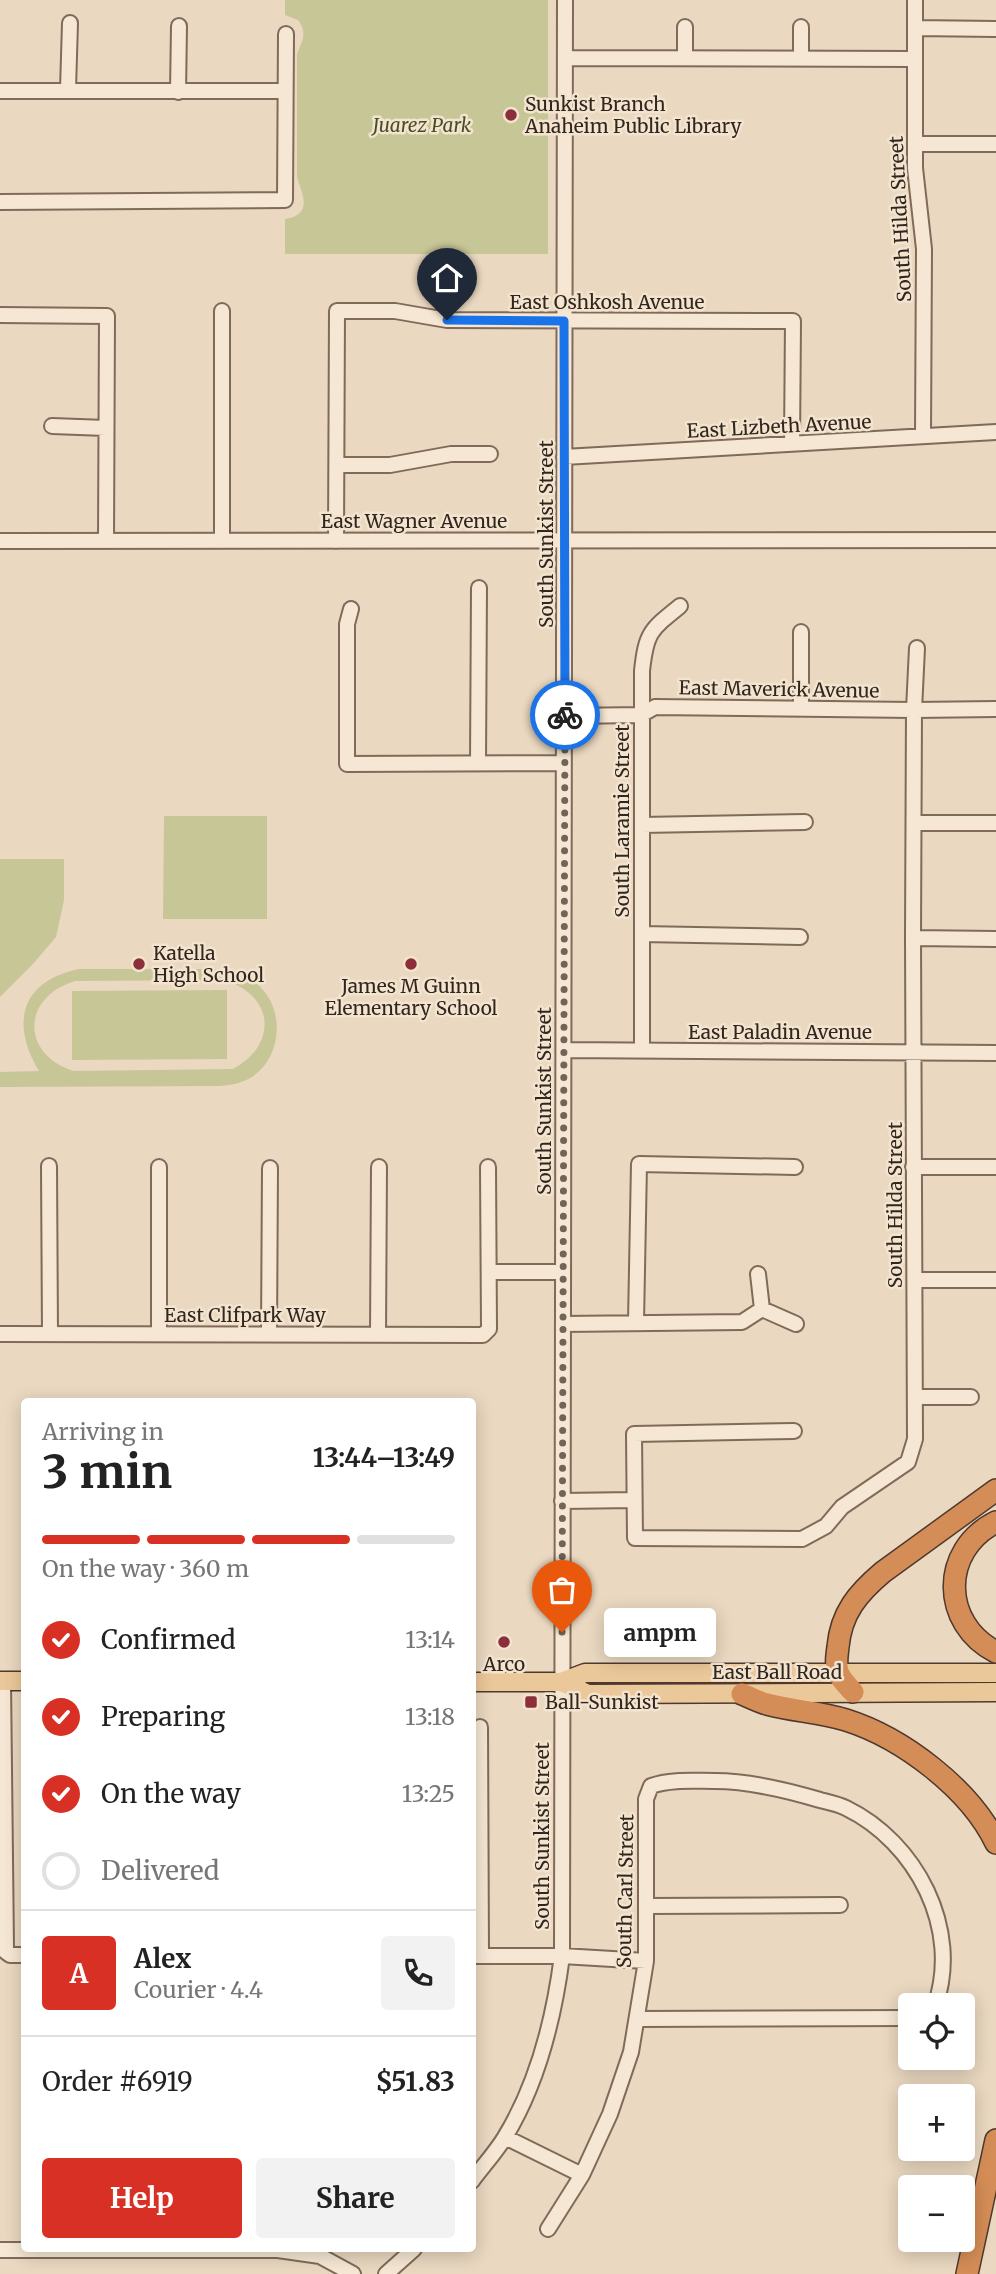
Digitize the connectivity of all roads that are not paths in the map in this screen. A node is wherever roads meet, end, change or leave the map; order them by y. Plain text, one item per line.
1 (565, 0) edge
2 (915, 0) edge
3 (70, 23) dead end
4 (179, 26) dead end
5 (685, 27) dead end
6 (801, 27) dead end
7 (915, 28) junction
8 (996, 29) edge
9 (286, 34) dead end
10 (565, 58) junction
11 (685, 58) junction
12 (800, 58) junction
13 (915, 59) junction
14 (68, 89) junction
15 (0, 91) edge
16 (285, 91) junction
17 (178, 92) junction
18 (915, 144) junction
19 (996, 144) edge
20 (0, 202) edge
21 (222, 311) dead end
22 (0, 315) edge
23 (564, 321) junction
24 (52, 426) dead end
25 (106, 428) junction
26 (996, 432) edge
27 (923, 436) junction
28 (792, 444) junction
29 (490, 454) dead end
30 (564, 457) junction
31 (337, 465) junction
32 (565, 540) junction
33 (996, 540) edge
34 (0, 541) edge
35 (106, 541) junction
36 (222, 541) junction
37 (336, 541) junction
38 (480, 588) dead end
39 (680, 606) dead end
40 (351, 609) dead end
41 (801, 632) dead end
42 (917, 648) dead end
43 (800, 708) junction
44 (996, 709) edge
45 (914, 710) junction
46 (641, 715) junction
47 (565, 716) junction
48 (478, 763) junction
49 (564, 763) junction
50 (805, 822) dead end
51 (914, 823) junction
52 (996, 823) edge
53 (642, 825) junction
54 (642, 934) junction
55 (800, 937) dead end
56 (913, 938) junction
57 (996, 939) edge
58 (564, 1050) junction
59 (642, 1050) junction
60 (915, 1052) junction
61 (996, 1053) edge
62 (49, 1166) dead end
63 (159, 1167) dead end
64 (379, 1167) dead end
65 (488, 1167) dead end
66 (794, 1167) dead end
67 (913, 1167) junction
68 (996, 1167) edge
69 (270, 1168) dead end
70 (489, 1272) junction
71 (563, 1272) junction
72 (758, 1274) dead end
73 (915, 1280) junction
74 (996, 1280) edge
75 (762, 1308) junction
76 (636, 1322) junction
77 (563, 1324) junction
78 (796, 1324) dead end
79 (0, 1334) edge
80 (50, 1334) junction
81 (159, 1334) junction
82 (269, 1334) junction
83 (378, 1334) junction
84 (915, 1397) junction
85 (971, 1397) dead end
86 (794, 1431) dead end
87 (996, 1490) edge
88 (634, 1500) junction
89 (562, 1501) junction
90 (996, 1522) edge
91 (996, 1652) edge
92 (838, 1673) junction
93 (996, 1673) edge
94 (1, 1681) edge
95 (21, 1681) edge
96 (476, 1682) edge
97 (561, 1682) junction
98 (853, 1692) junction
99 (996, 1692) edge
100 (742, 1694) junction
101 (480, 1727) dead end
102 (996, 1843) edge
103 (840, 1905) dead end
104 (646, 1906) junction
105 (20, 1955) edge
106 (477, 1956) edge
107 (562, 1956) junction
108 (646, 1961) junction
109 (940, 1993) edge
110 (898, 2018) edge
111 (637, 2019) junction
112 (505, 2137) junction
113 (996, 2140) edge
114 (582, 2175) junction
115 (476, 2176) edge
116 (996, 2202) edge
117 (548, 2230) dead end
118 (0, 2250) edge
119 (21, 2250) edge
120 (292, 2252) edge
121 (411, 2252) edge
122 (353, 2274) edge
123 (386, 2274) edge
124 (969, 2274) edge

1 - 10 street, South Sunkist Street
2 - 7 street, South Hilda Street
3 - 14 street
4 - 17 street
5 - 11 street
6 - 12 street
7 - 8 street
7 - 13 street, South Hilda Street
9 - 16 street
10 - 11 street
10 - 23 street, South Sunkist Street
11 - 12 street
12 - 13 street
13 - 18 street, South Hilda Street
14 - 15 street
14 - 17 street
16 - 17 street
16 - 20 street
18 - 19 street
18 - 27 street, South Hilda Street
21 - 36 street
22 - 25 street
23 - 28 street, East Oshkosh Avenue
23 - 30 street, South Sunkist Street
23 - 31 street, East Oshkosh Avenue
24 - 25 street
25 - 35 street
26 - 27 street, East Lizbeth Avenue
27 - 28 street, East Lizbeth Avenue
28 - 30 street, East Lizbeth Avenue
29 - 31 street
30 - 32 street, South Sunkist Street
31 - 37 street
32 - 33 street, East Wagner Avenue
32 - 37 street, East Wagner Avenue
32 - 47 street, South Sunkist Street
34 - 35 street, East Wagner Avenue
35 - 36 street, East Wagner Avenue
36 - 37 street, East Wagner Avenue
38 - 48 street
39 - 46 street, South Laramie Street
40 - 48 street
41 - 43 street
42 - 45 street, South Hilda Street
43 - 45 street, East Maverick Avenue
43 - 46 street, East Maverick Avenue
44 - 45 street, East Maverick Avenue
45 - 51 street, South Hilda Street
46 - 47 street, East Maverick Avenue
46 - 53 street, South Laramie Street
47 - 49 street, South Sunkist Street
48 - 49 street
49 - 58 street, South Sunkist Street
50 - 53 street
51 - 52 street
51 - 56 street, South Hilda Street
53 - 54 street, South Laramie Street
54 - 55 street
54 - 59 street, South Laramie Street
56 - 57 street
56 - 60 street, South Hilda Street
58 - 59 street, East Paladin Avenue
58 - 71 street, South Sunkist Street
59 - 60 street, East Paladin Avenue
60 - 61 street, East Paladin Avenue
60 - 67 street, South Hilda Street
62 - 80 street
63 - 81 street
64 - 83 street
65 - 70 street
66 - 76 street
67 - 68 street
67 - 73 street, South Hilda Street
69 - 82 street
70 - 71 street
70 - 83 street, East Clifpark Way
71 - 77 street, South Sunkist Street
72 - 75 street
73 - 74 street
73 - 84 street, South Hilda Street
75 - 76 street
75 - 78 street
76 - 77 street
77 - 89 street, South Sunkist Street
79 - 80 street, East Clifpark Way
80 - 81 street, East Clifpark Way
81 - 82 street, East Clifpark Way
82 - 83 street, East Clifpark Way
84 - 85 street
84 - 88 street, South Hilda Street
86 - 88 street
87 - 92 highway
88 - 89 street
89 - 97 street, South Sunkist Street
90 - 91 highway
92 - 93 main road, East Ball Road
92 - 97 main road, East Ball Road
92 - 98 highway
94 - 95 main road
94 - 105 street
96 - 97 main road, East Ball Road
97 - 100 main road, East Ball Road
97 - 107 street, South Sunkist Street
98 - 99 main road, East Ball Road
98 - 100 main road, East Ball Road
100 - 102 highway
101 - 106 street
103 - 104 street
104 - 108 street, South Carl Street
104 - 109 street, South Carl Street
106 - 107 street
107 - 108 street
107 - 112 street, South Sunkist Street
108 - 111 street, South Carl Street
110 - 111 street
111 - 114 street, South Carl Street
112 - 114 street
112 - 115 street, South Sunkist Street
113 - 124 highway
114 - 117 street, South Carl Street
116 - 124 highway
118 - 119 street
120 - 122 street
121 - 123 street

